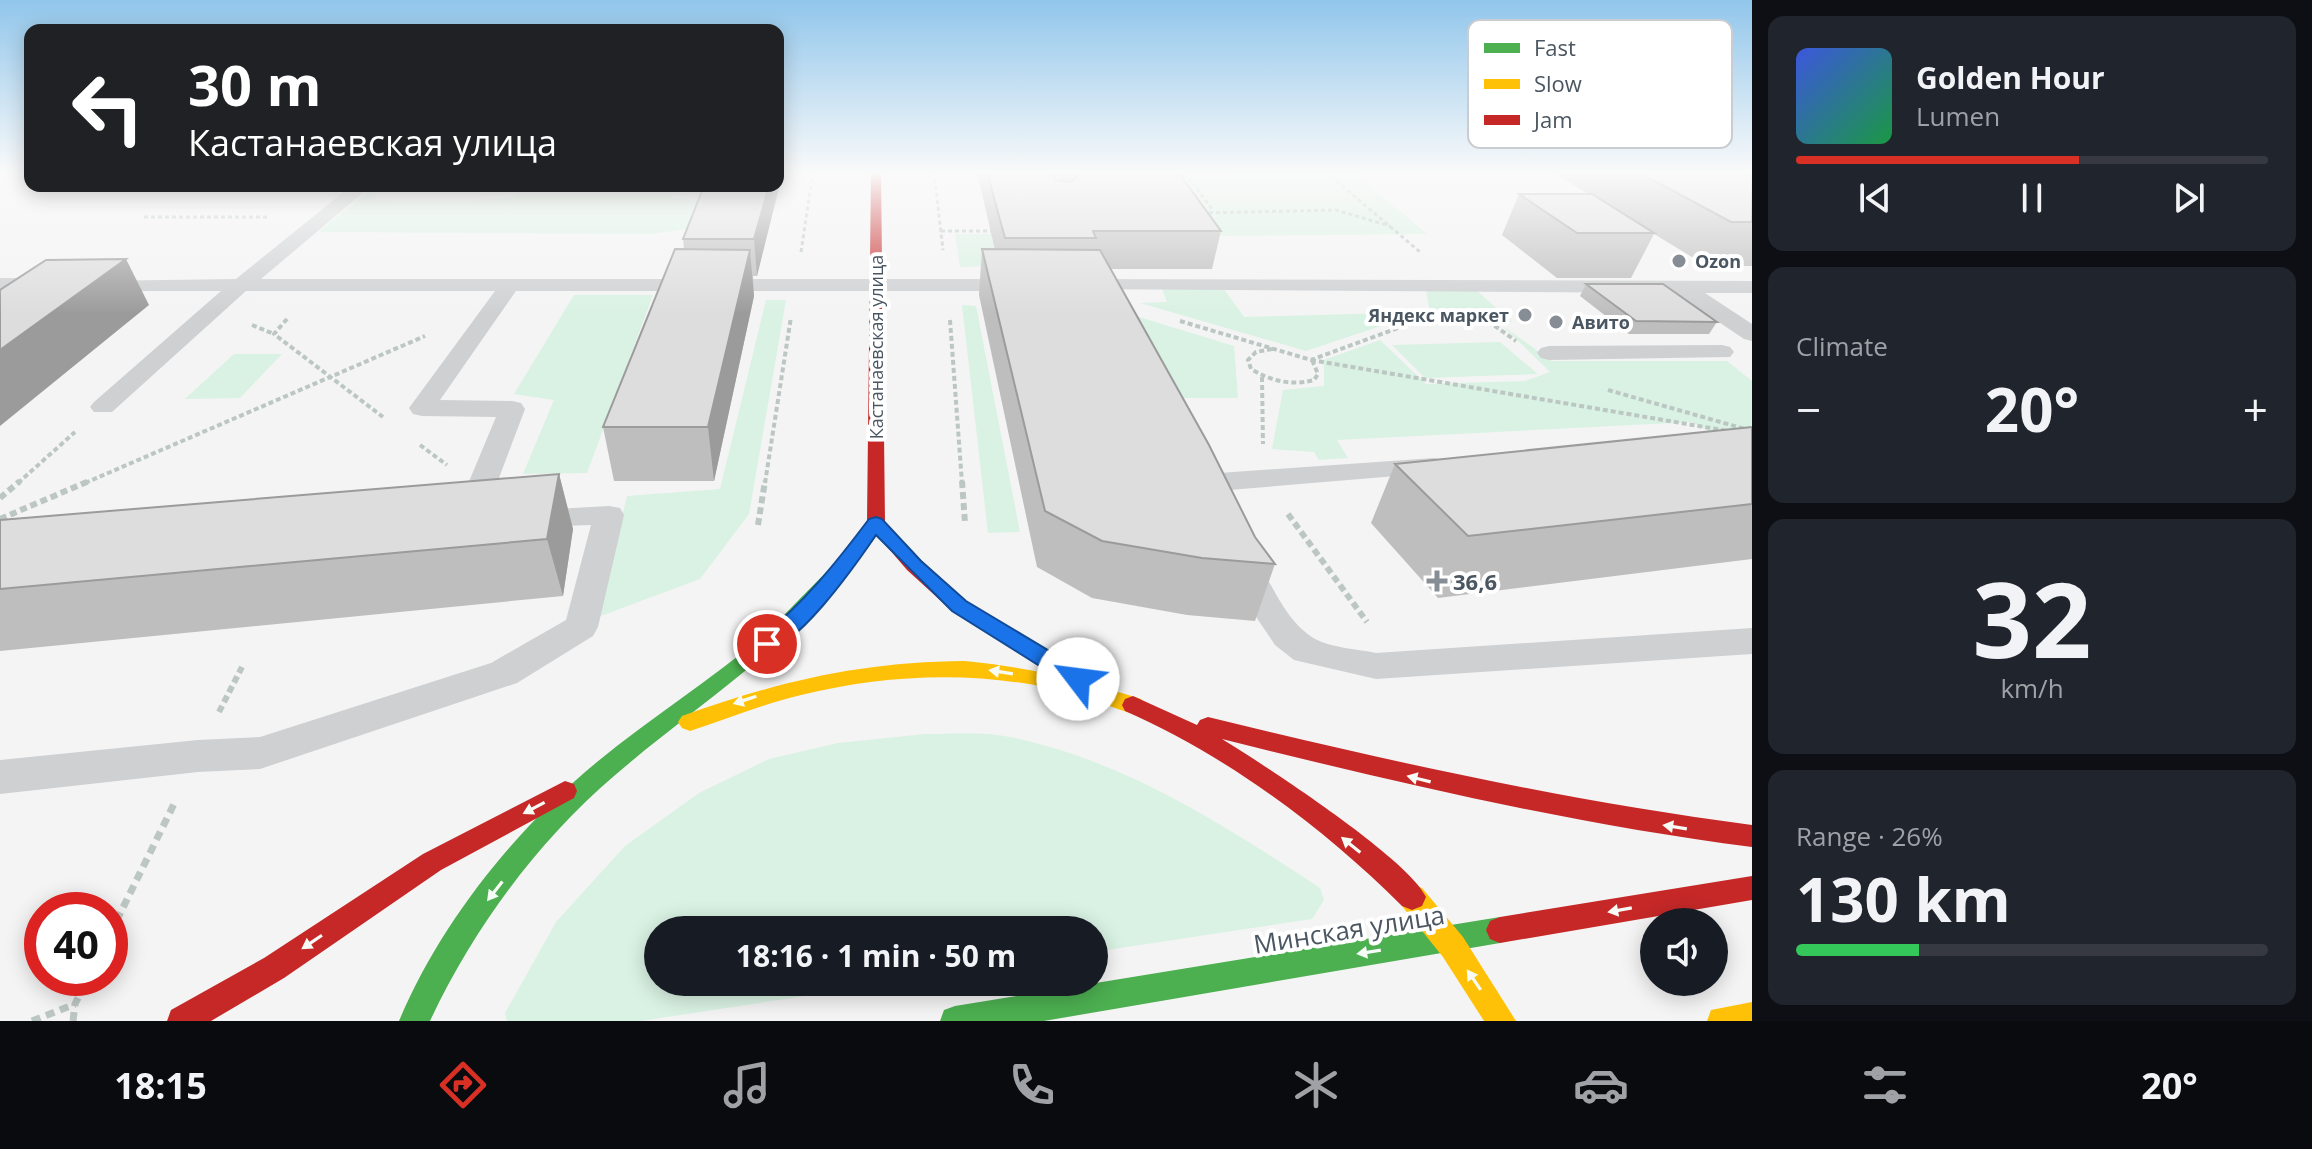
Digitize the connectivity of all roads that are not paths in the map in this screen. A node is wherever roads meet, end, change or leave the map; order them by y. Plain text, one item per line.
1 (321, 220) edge
2 (876, 220) edge
3 (0, 284) edge
4 (876, 284) junction
5 (241, 285) junction
6 (510, 285) junction
7 (1035, 285) edge
8 (1064, 285) edge
9 (1681, 287) junction
10 (1752, 287) edge
11 (1752, 334) edge
12 (1722, 352) dead end
13 (1549, 353) dead end
14 (103, 407) road end
15 (1468, 463) edge
16 (876, 523) junction
17 (1752, 641) edge
18 (1104, 695) junction
19 (1152, 712) junction
20 (638, 745) junction
21 (603, 771) junction
22 (0, 777) edge
23 (1752, 836) edge
24 (1752, 888) edge
25 (1446, 939) junction
26 (1752, 1017) edge
27 (182, 1021) edge
28 (414, 1021) edge
29 (955, 1021) edge
30 (1501, 1021) edge
31 (1722, 1021) edge

1 - 5 lane
2 - 4 street, Кастанаевская улица
3 - 5 lane
4 - 6 lane
4 - 7 lane
4 - 16 street, Кастанаевская улица
5 - 6 lane
5 - 14 lane
6 - 22 lane
8 - 9 lane
9 - 10 lane
9 - 11 lane
12 - 13 lane
15 - 17 lane
16 - 18 street
16 - 20 street
18 - 19 street
18 -> 20 street
23 -> 19 street
25 -> 19 street
20 - 21 street
21 -> 27 street
21 -> 28 street
24 -> 25 street, Минская улица
25 -> 29 street, Минская улица
30 -> 25 street
26 - 31 street

